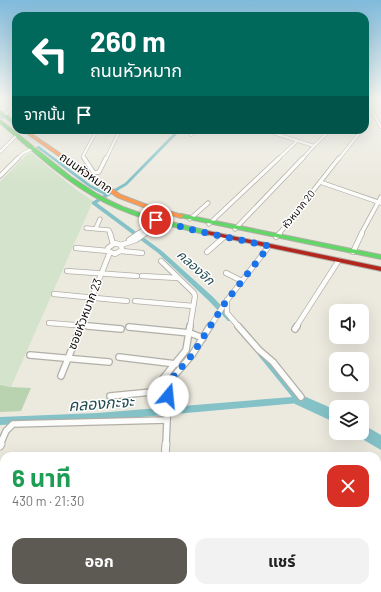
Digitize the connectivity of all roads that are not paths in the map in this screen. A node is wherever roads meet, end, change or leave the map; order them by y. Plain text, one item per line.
1 (13, 134) edge
2 (20, 134) edge
3 (21, 134) edge
4 (29, 134) edge
5 (96, 134) edge
6 (118, 134) edge
7 (277, 134) edge
8 (326, 134) edge
9 (358, 134) edge
10 (32, 136) junction
11 (297, 141) junction
12 (314, 146) junction
13 (34, 148) junction
14 (0, 152) edge
15 (92, 169) junction
16 (82, 172) junction
17 (0, 176) edge
18 (320, 182) junction
19 (381, 197) edge
20 (380, 202) edge
21 (208, 203) dead end
22 (100, 219) dead end
23 (190, 220) junction
24 (159, 221) junction
25 (209, 224) junction
26 (86, 228) dead end
27 (96, 228) junction
28 (235, 229) junction
29 (264, 234) junction
30 (224, 237) junction
31 (276, 237) junction
32 (286, 239) junction
33 (257, 243) junction
34 (113, 244) junction
35 (124, 244) junction
36 (269, 246) junction
37 (76, 248) dead end
38 (285, 249) junction
39 (121, 251) junction
40 (109, 252) junction
41 (207, 252) dead end
42 (353, 252) junction
43 (142, 253) dead end
44 (381, 257) edge
45 (339, 260) junction
46 (161, 261) dead end
47 (381, 268) edge
48 (67, 271) dead end
49 (101, 273) junction
50 (226, 273) dead end
51 (178, 278) junction
52 (242, 281) junction
53 (54, 294) dead end
54 (91, 298) junction
55 (128, 301) dead end
56 (135, 301) dead end
57 (226, 301) junction
58 (193, 306) junction
59 (49, 323) dead end
60 (80, 326) junction
61 (129, 327) dead end
62 (122, 329) dead end
63 (295, 329) dead end
64 (190, 333) junction
65 (203, 338) junction
66 (30, 355) dead end
67 (119, 357) dead end
68 (68, 358) junction
69 (109, 362) dead end
70 (176, 364) junction
71 (61, 376) dead end
72 (110, 396) dead end
73 (301, 397) dead end
74 (167, 418) junction
75 (0, 446) edge
76 (165, 452) edge

1 - 14 street
2 - 10 main road
3 - 13 main road, ถนนหัวหมาก
4 - 10 main road, ถนนหัวหมาก
5 - 15 street
6 - 15 street
7 - 11 street
8 - 12 street
9 - 18 street, หัวหมาก 20
10 - 16 main road, ถนนหัวหมาก
11 - 12 street
11 - 25 street
12 - 28 street
13 - 17 street
13 - 24 main road, ถนนหัวหมาก
15 - 16 street
16 - 23 main road, ถนนหัวหมาก
18 - 20 street
18 - 31 street, หัวหมาก 20
19 - 20 street
20 - 42 street
21 - 23 street
22 - 27 street
23 - 25 main road, ถนนหัวหมาก
24 - 30 main road, ถนนหัวหมาก
24 - 35 street
25 - 28 main road, ถนนหัวหมาก
26 - 27 street
27 - 34 street
28 - 29 main road, ถนนหัวหมาก
29 - 31 main road, ถนนหัวหมาก
29 - 33 main road
30 - 33 main road, ถนนหัวหมาก
30 - 41 street
31 - 32 main road, ถนนหัวหมาก
32 - 38 main road
32 - 42 main road, ถนนหัวหมาก
33 - 36 main road, ถนนหัวหมาก
34 - 35 street
34 - 40 street, ซอยหัวหมาก 23
35 - 39 street
36 - 38 main road, ถนนหัวหมาก
36 - 52 street
37 - 40 street
38 - 45 main road, ถนนหัวหมาก
39 - 40 street
39 - 43 street
40 - 49 street, ซอยหัวหมาก 23
42 - 44 main road, ถนนหัวหมาก
45 - 47 main road, ถนนหัวหมาก
45 - 63 street
46 - 51 street
48 - 49 street
49 - 51 street
49 - 54 street, ซอยหัวหมาก 23
50 - 52 street
51 - 58 street
52 - 57 street
53 - 54 street
54 - 55 street
54 - 60 street, ซอยหัวหมาก 23
56 - 58 street
57 - 65 street
57 - 73 street
58 - 64 street
59 - 60 street
60 - 62 street
60 - 68 street, ซอยหัวหมาก 23
61 - 64 street
64 - 65 street
64 - 70 street
65 - 74 street
66 - 68 street
67 - 70 street
68 - 69 street
68 - 71 street, ซอยหัวหมาก 23
70 - 72 street
74 - 75 street
74 - 76 street

